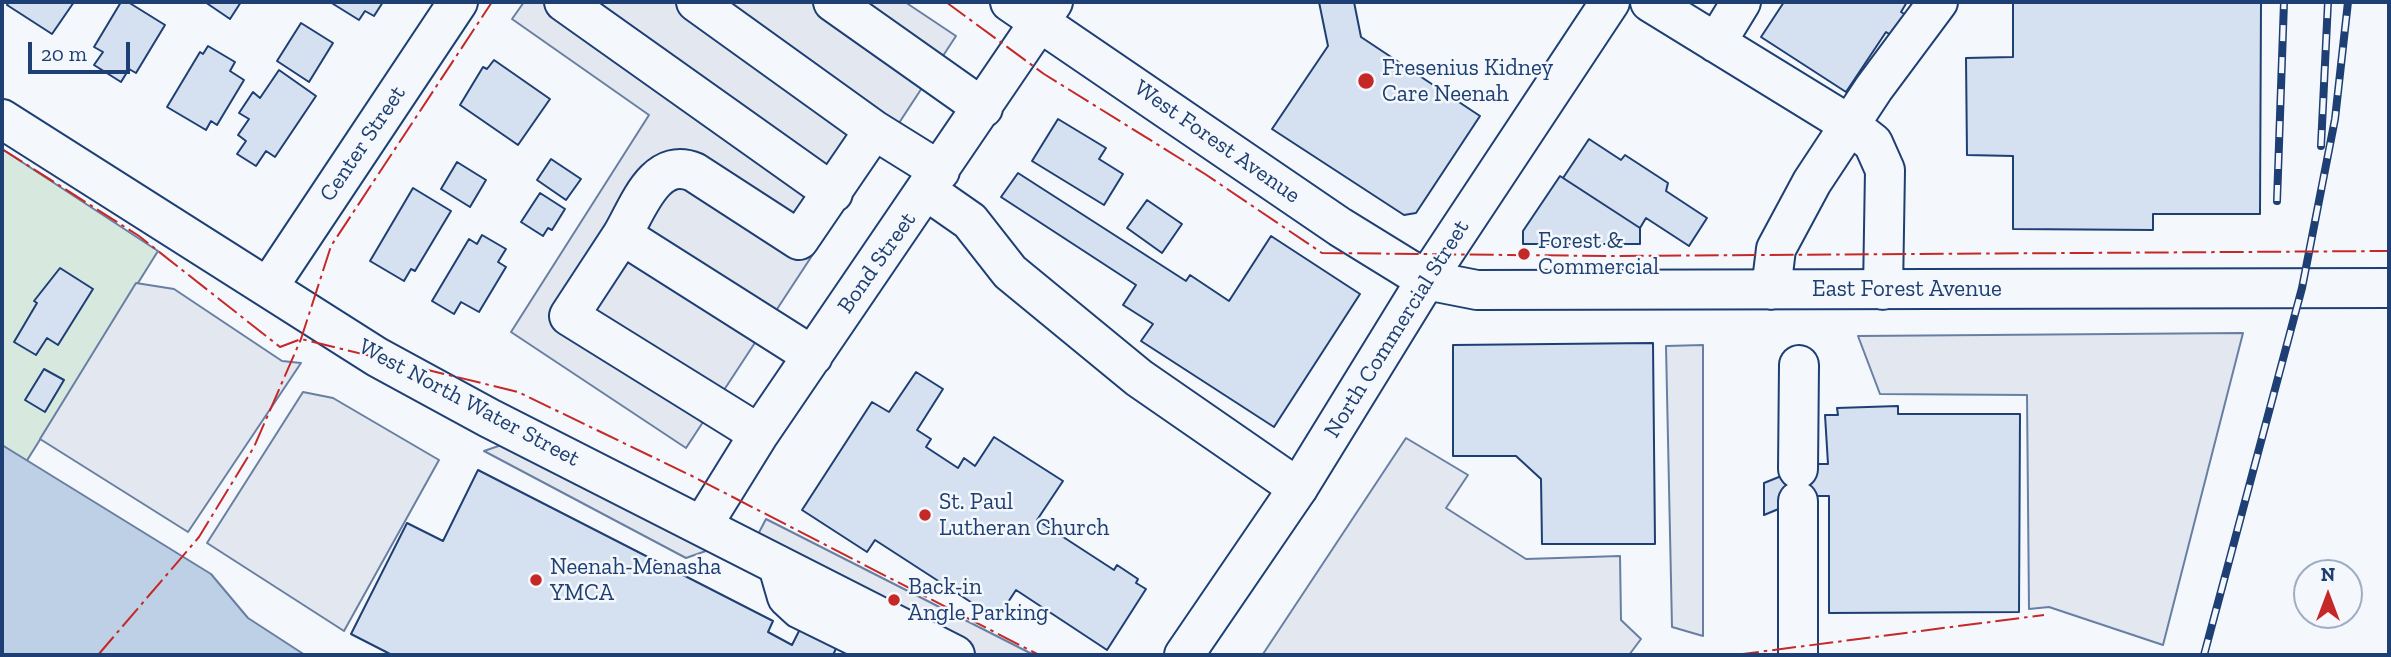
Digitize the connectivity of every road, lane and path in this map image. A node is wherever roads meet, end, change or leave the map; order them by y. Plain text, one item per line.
1 (458, 2) edge
2 (564, 2) edge
3 (696, 2) edge
4 (833, 2) edge
5 (1611, 2) edge
6 (1650, 2) edge
7 (1741, 2) edge
8 (1938, 2) edge
9 (1035, 8) edge
10 (1716, 43) junction
11 (983, 108) junction
12 (2, 119) edge
13 (1850, 125) junction
14 (874, 130) junction
15 (934, 181) junction
16 (833, 193) junction
17 (622, 235) junction
18 (1426, 280) junction
19 (269, 286) junction
20 (2389, 288) edge
21 (1771, 290) junction
22 (1883, 290) junction
23 (813, 356) junction
24 (1799, 365) dead end
25 (759, 434) junction
26 (1298, 488) junction
27 (702, 526) junction
28 (778, 566) junction
29 (894, 655) edge
30 (955, 655) edge
31 (1184, 655) edge
32 (1798, 655) edge

1 - 19 street, Center Street
2 - 16 street
3 - 14 street
4 - 11 street
5 - 18 street, North Commercial Street
6 - 10 street
7 - 10 street
8 - 13 street
9 - 11 street, Bond Street
9 - 18 street, West Forest Avenue
10 - 13 street
11 - 15 street, Bond Street
12 - 19 street, West North Water Street
13 - 21 street
13 - 22 street
14 - 15 street
14 - 16 street
15 - 23 street, Bond Street
15 - 26 street
16 - 17 street
17 - 23 street
17 - 25 street
18 - 21 street, East Forest Avenue
18 - 26 street, North Commercial Street
19 - 27 street, West North Water Street
20 - 22 street, East Forest Avenue
21 - 22 street, East Forest Avenue
23 - 25 street, Bond Street
24 - 32 street
25 - 27 street, Bond Street
26 - 31 street, North Commercial Street
27 - 28 street, West North Water Street
28 - 29 street
28 - 30 street, West North Water Street

